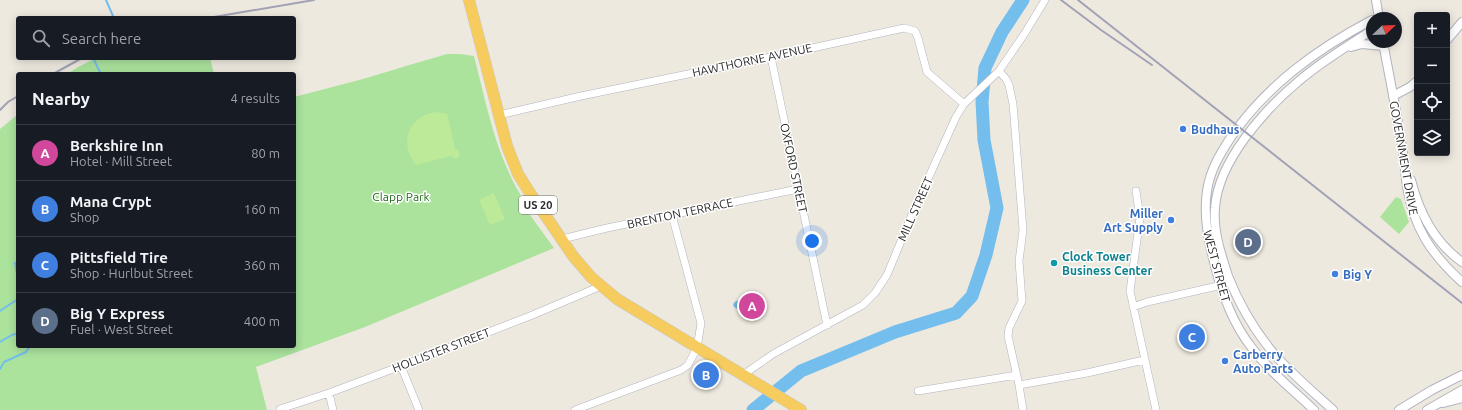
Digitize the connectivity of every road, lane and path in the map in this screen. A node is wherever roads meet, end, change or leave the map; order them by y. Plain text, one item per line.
1 (470, 0) edge
2 (1045, 0) edge
3 (1376, 0) edge
4 (1376, 12) edge
5 (1462, 22) edge
6 (1366, 24) edge
7 (1366, 34) edge
8 (1450, 36) edge
9 (1366, 44) edge
10 (1384, 48) edge
11 (1340, 52) junction
12 (771, 57) junction
13 (999, 71) junction
14 (1414, 84) edge
15 (1393, 96) junction
16 (964, 104) junction
17 (499, 115) junction
18 (1403, 154) junction
19 (798, 189) junction
20 (1136, 191) dead end
21 (672, 215) junction
22 (562, 239) junction
23 (1462, 262) edge
24 (1462, 282) edge
25 (1231, 283) junction
26 (601, 286) junction
27 (1220, 286) junction
28 (1133, 307) junction
29 (827, 325) junction
30 (697, 348) junction
31 (1144, 360) junction
32 (401, 366) junction
33 (1017, 375) junction
34 (1462, 375) edge
35 (747, 377) junction
36 (1019, 385) junction
37 (1462, 390) edge
38 (918, 391) dead end
39 (329, 393) junction
40 (1462, 398) edge
41 (1431, 408) edge
42 (280, 409) edge
43 (333, 410) edge
44 (419, 410) edge
45 (575, 410) edge
46 (800, 410) edge
47 (1023, 410) edge
48 (1156, 410) edge
49 (1314, 410) edge
50 (1333, 410) edge
51 (1399, 410) edge

1 - 17 highway, US 20
2 - 13 street, MILL STREET
3 - 4 street, WEST STREET
5 - 8 street
6 - 27 street, WEST STREET
7 - 11 street, WEST STREET
9 - 11 street, WEST STREET
10 - 15 street, GOVERNMENT DRIVE
11 - 25 street, WEST STREET
12 - 16 street, HAWTHORNE AVENUE
12 - 17 street, HAWTHORNE AVENUE
12 - 19 street, OXFORD STREET
13 - 16 street, MILL STREET
13 - 33 street
14 - 15 street
15 - 18 street, GOVERNMENT DRIVE
16 - 29 street, MILL STREET
17 - 22 highway, US 20
18 - 23 street
18 - 24 street, GOVERNMENT DRIVE
19 - 21 street, BRENTON TERRACE
19 - 29 street, OXFORD STREET
20 - 28 street
21 - 22 street, BRENTON TERRACE
21 - 30 street
22 - 26 highway, US 20
25 - 27 street
25 - 50 street, WEST STREET
26 - 30 highway, US 20
26 - 32 street, HOLLISTER STREET
27 - 28 street
27 - 49 street, WEST STREET
28 - 31 street
29 - 35 street, MILL STREET
30 - 35 highway, US 20
30 - 45 street
31 - 36 street
31 - 48 street
32 - 39 street, HOLLISTER STREET
32 - 44 street
33 - 36 street
33 - 38 street
34 - 51 street
35 - 46 highway, US 20
36 - 47 street
37 - 41 street
39 - 42 street, HOLLISTER STREET
39 - 43 street
40 - 41 street

